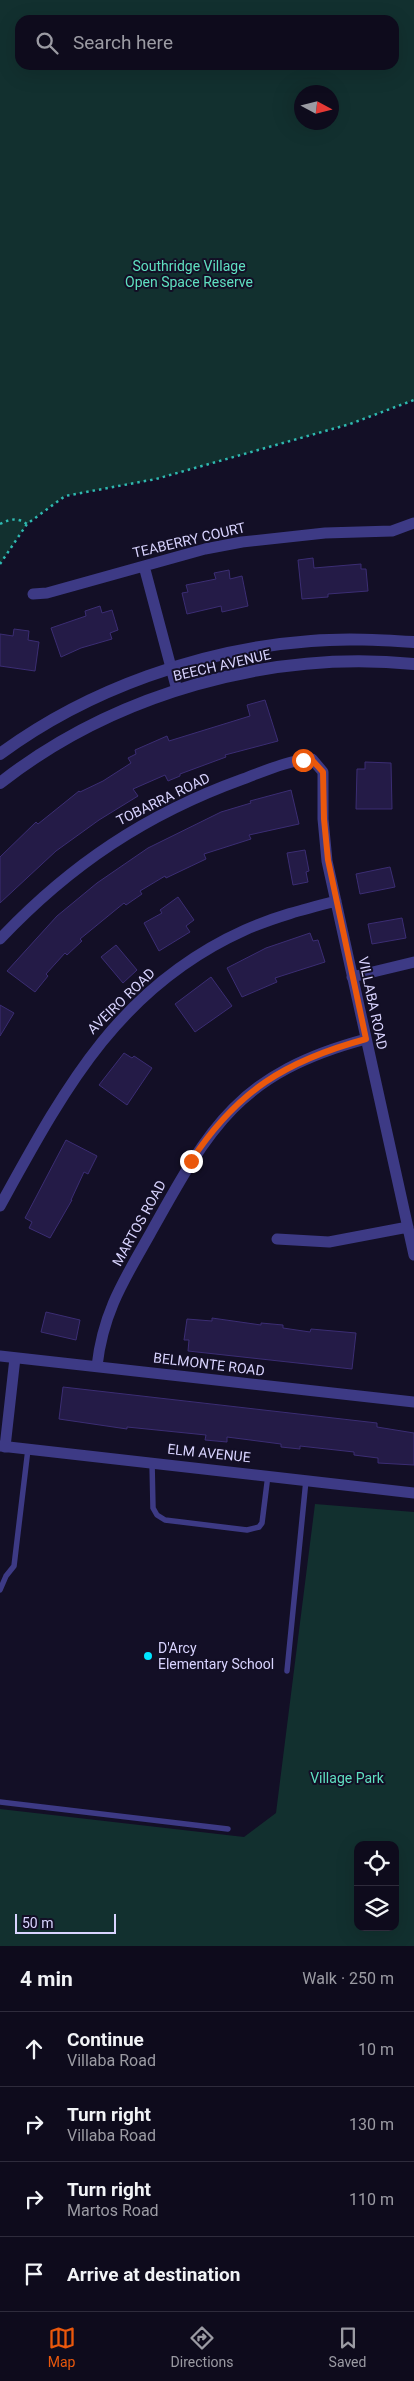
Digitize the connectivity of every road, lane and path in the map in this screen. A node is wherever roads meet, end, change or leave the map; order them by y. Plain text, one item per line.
1 (414, 400) edge
2 (414, 523) edge
3 (0, 524) edge
4 (27, 524) junction
5 (0, 564) edge
6 (144, 566) junction
7 (33, 594) dead end
8 (414, 642) edge
9 (414, 664) edge
10 (172, 668) junction
11 (177, 690) junction
12 (0, 754) edge
13 (312, 760) joint
14 (0, 783) edge
15 (336, 901) junction
16 (0, 939) edge
17 (414, 962) edge
18 (352, 976) junction
19 (366, 1039) junction
20 (0, 1206) edge
21 (408, 1227) junction
22 (277, 1239) dead end
23 (414, 1255) edge
24 (0, 1356) edge
25 (15, 1358) junction
26 (97, 1366) junction
27 (414, 1402) edge
28 (3, 1446) edge
29 (28, 1449) junction
30 (152, 1462) junction
31 (268, 1475) junction
32 (306, 1480) junction
33 (414, 1493) edge
34 (0, 1590) edge
35 (287, 1671) dead end
36 (0, 1802) edge
37 (228, 1829) dead end

1 - 4 path
2 - 6 street, TEABERRY COURT
3 - 4 path
4 - 5 path
6 - 7 street, TEABERRY COURT
6 - 10 street
8 - 10 street, BEECH AVENUE
9 - 11 street, BEECH AVENUE
10 - 11 street
10 - 12 street, BEECH AVENUE
11 - 14 street, BEECH AVENUE
13 - 15 street, VILLABA ROAD
13 - 16 street, TOBARRA ROAD
15 - 18 street, VILLABA ROAD
15 - 20 street, AVEIRO ROAD
17 - 18 street
18 - 19 street, VILLABA ROAD
19 - 21 street, VILLABA ROAD
19 - 26 street, MARTOS ROAD
21 - 22 street
21 - 23 street, VILLABA ROAD
24 - 25 street, BELMONTE ROAD
25 - 26 street, BELMONTE ROAD
25 - 28 street
26 - 27 street, BELMONTE ROAD
28 - 29 street, ELM AVENUE
29 - 30 street, ELM AVENUE
29 - 34 lane
30 - 31 street, ELM AVENUE
30 - 31 lane
31 - 32 street, ELM AVENUE
32 - 33 street, ELM AVENUE
32 - 35 lane
36 - 37 lane

